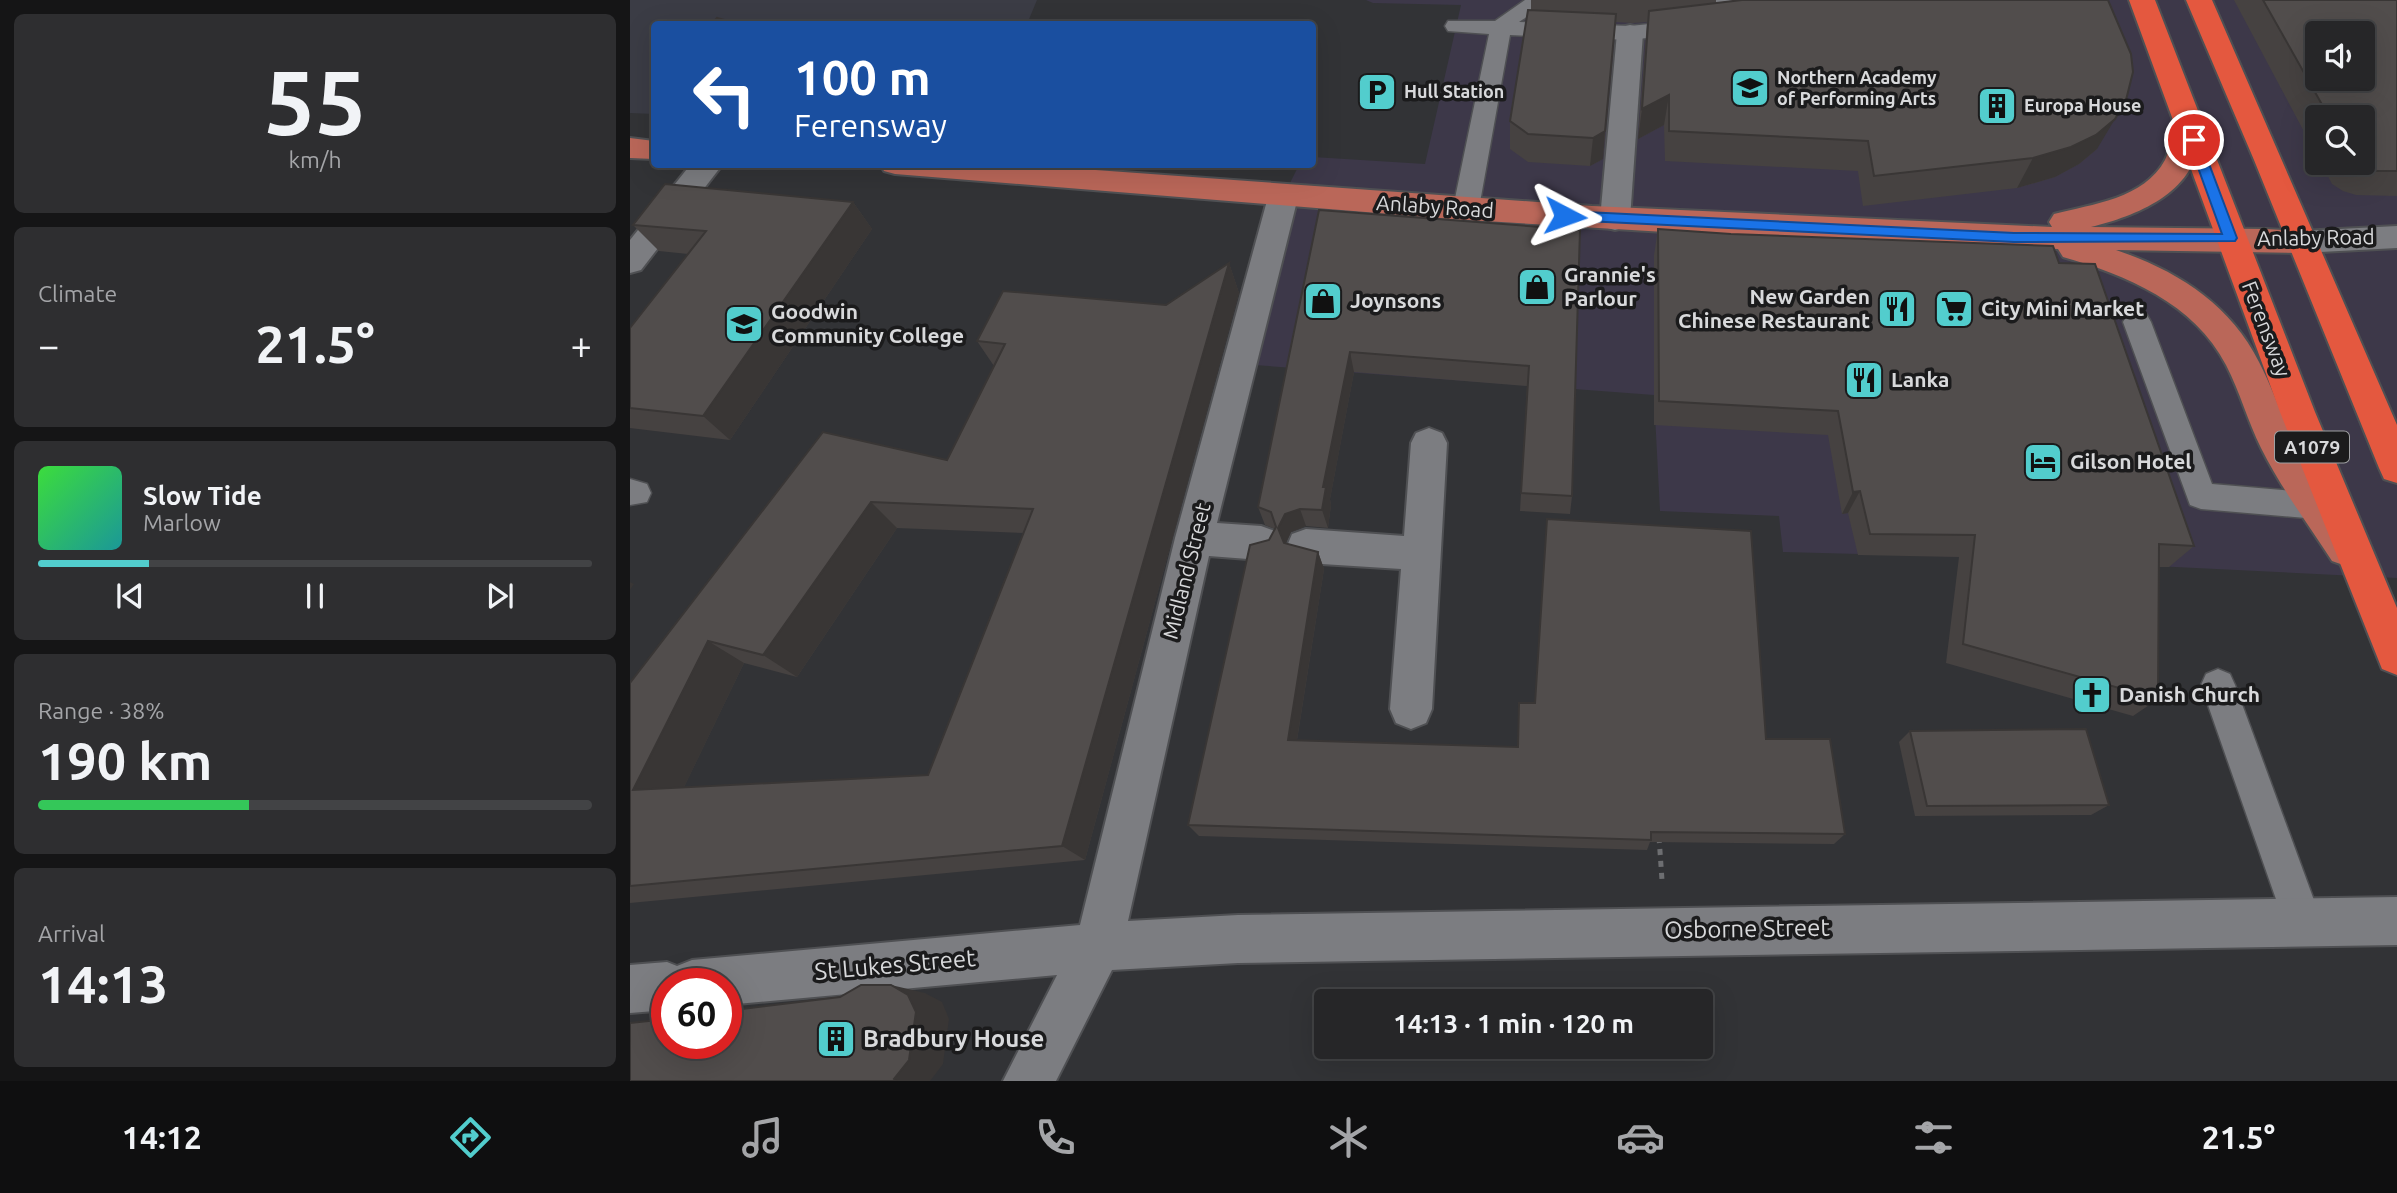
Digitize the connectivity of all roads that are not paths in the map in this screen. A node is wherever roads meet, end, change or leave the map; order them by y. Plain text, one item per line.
1 (1549, 0) edge
2 (1712, 0) edge
3 (2136, 0) edge
4 (2199, 0) edge
5 (1456, 26) dead end
6 (1501, 27) junction
7 (1630, 33) junction
8 (2186, 119) junction
9 (630, 148) edge
10 (651, 150) edge
11 (705, 168) edge
12 (942, 168) edge
13 (1283, 197) junction
14 (1466, 208) junction
15 (1615, 219) junction
16 (1926, 233) junction
17 (2014, 237) junction
18 (2397, 237) edge
19 (2230, 238) junction
20 (2301, 242) junction
21 (630, 262) edge
22 (2137, 322) dead end
23 (1429, 443) dead end
24 (2397, 468) edge
25 (2317, 506) junction
26 (1194, 538) junction
27 (1261, 543) edge
28 (1306, 546) edge
29 (1421, 554) junction
30 (2361, 571) junction
31 (2397, 656) edge
32 (2218, 685) dead end
33 (1411, 709) dead end
34 (2397, 921) edge
35 (2302, 922) junction
36 (1098, 947) junction
37 (742, 979) edge
38 (651, 987) edge
39 (630, 989) edge
40 (1029, 1081) edge

1 - 6 lane
2 - 7 lane
3 - 8 highway, Ferensway / A1079
4 - 20 highway, A1079
5 - 6 lane
6 - 7 lane
6 - 14 lane
7 - 15 street
8 - 16 main road
8 - 19 highway, Ferensway / A1079
9 - 10 main road
11 - 21 street
12 - 13 main road, Anlaby Road
13 - 14 main road, Anlaby Road
13 - 26 street, Midland Street
14 - 15 main road, Anlaby Road
15 - 16 main road, Anlaby Road
16 - 17 main road, Anlaby Road
17 - 19 main road, Anlaby Road
17 - 25 main road
18 - 20 street, Anlaby Road
19 - 20 main road, Anlaby Road
19 - 30 highway, Ferensway / A1079
20 - 24 highway, A1079
22 - 25 lane
23 - 29 street
25 - 30 main road
26 - 27 street
26 - 36 street, Midland Street
28 - 29 street
29 - 33 street
30 - 31 highway, Ferensway / A1079
32 - 35 lane
34 - 35 street, Osborne Street
35 - 36 street, Osborne Street
36 - 37 street, St Lukes Street
36 - 40 street, Midland Street
38 - 39 street

